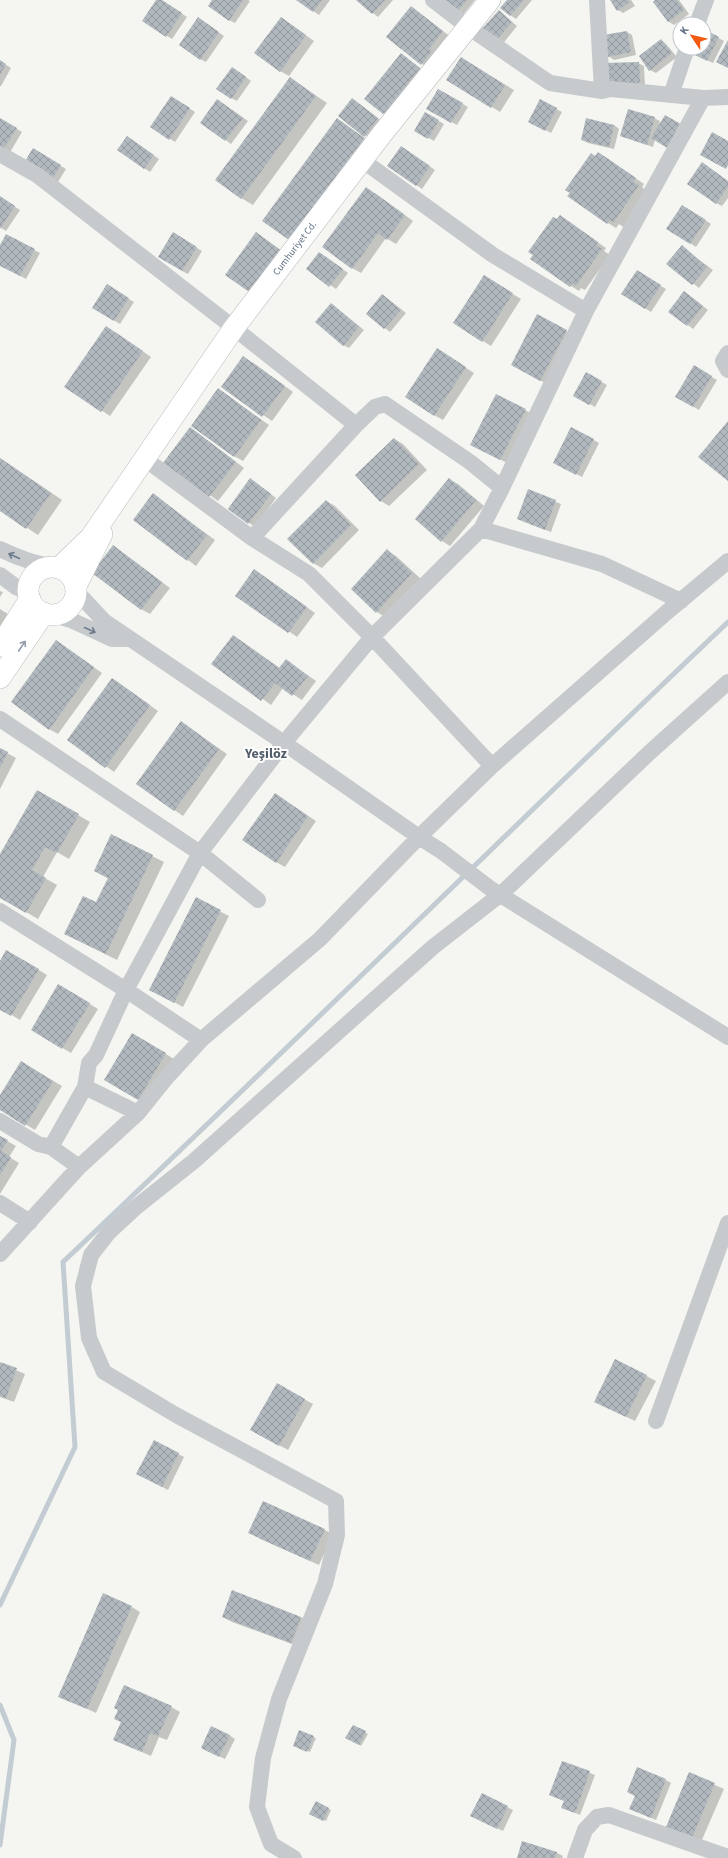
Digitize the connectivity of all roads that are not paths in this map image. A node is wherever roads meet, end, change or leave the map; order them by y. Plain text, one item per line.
1 (432, 0) edge
2 (490, 0) edge
3 (597, 0) edge
4 (706, 0) edge
5 (700, 16) edge
6 (468, 27) junction
7 (684, 56) edge
8 (602, 92) junction
9 (671, 95) junction
10 (728, 97) edge
11 (703, 98) junction
12 (0, 154) edge
13 (362, 160) junction
14 (586, 310) junction
15 (234, 328) junction
16 (728, 353) edge
17 (728, 370) edge
18 (356, 425) junction
19 (145, 459) junction
20 (502, 488) junction
21 (112, 506) junction
22 (481, 528) junction
23 (252, 538) junction
24 (0, 549) edge
25 (728, 561) edge
26 (57, 567) junction
27 (0, 575) edge
28 (76, 589) junction
29 (681, 601) junction
30 (39, 605) junction
31 (372, 637) junction
32 (130, 639) junction
33 (0, 646) edge
34 (0, 678) edge
35 (728, 682) edge
36 (0, 719) edge
37 (284, 743) junction
38 (492, 766) junction
39 (419, 837) junction
40 (200, 853) junction
41 (496, 891) junction
42 (258, 900) dead end
43 (0, 912) edge
44 (126, 990) junction
45 (728, 1037) edge
46 (202, 1040) junction
47 (85, 1087) junction
48 (138, 1113) junction
49 (0, 1121) edge
50 (51, 1147) junction
51 (80, 1167) junction
52 (0, 1203) edge
53 (30, 1222) junction
54 (728, 1223) edge
55 (0, 1254) edge
56 (656, 1421) dead end
57 (728, 1857) edge
58 (294, 1858) edge
59 (575, 1858) edge

1 - 6 street
2 - 6 main road, Cumhuriyet Cd.
3 - 8 street
4 - 5 street
6 - 8 street
6 - 13 main road, Cumhuriyet Cd.
7 - 9 street
8 - 9 street
9 - 11 street
10 - 11 street
11 - 14 street
12 - 15 street
13 - 14 street
13 - 15 main road, Cumhuriyet Cd.
14 - 20 street
15 - 18 street
15 - 19 main road, Cumhuriyet Cd.
16 - 17 street
18 - 20 street
18 - 23 street
19 - 21 main road, Cumhuriyet Cd.
19 - 23 street
20 - 22 street
21 - 26 main road
21 - 28 main road
22 - 29 street
22 - 31 street
23 - 31 street
26 -> 24 street
25 - 29 street
26 - 28 main road
26 - 30 main road
27 - 30 street
28 - 30 main road
28 - 32 street
29 - 38 street
30 -> 32 street
30 - 33 main road
34 -> 30 main road
31 - 37 street
31 - 38 street
32 - 37 street
35 - 41 street
36 - 40 street
37 - 39 street
37 - 40 street
38 - 39 street
39 - 41 street
39 - 46 street
40 - 42 street
40 - 44 street
41 - 45 street
41 - 58 street
43 - 44 street
44 - 46 street
44 - 47 street
46 - 48 street
47 - 48 street
47 - 50 street
48 - 51 street
49 - 50 street
50 - 51 street
51 - 53 street
52 - 53 street
53 - 55 street
54 - 56 street
57 - 59 street

